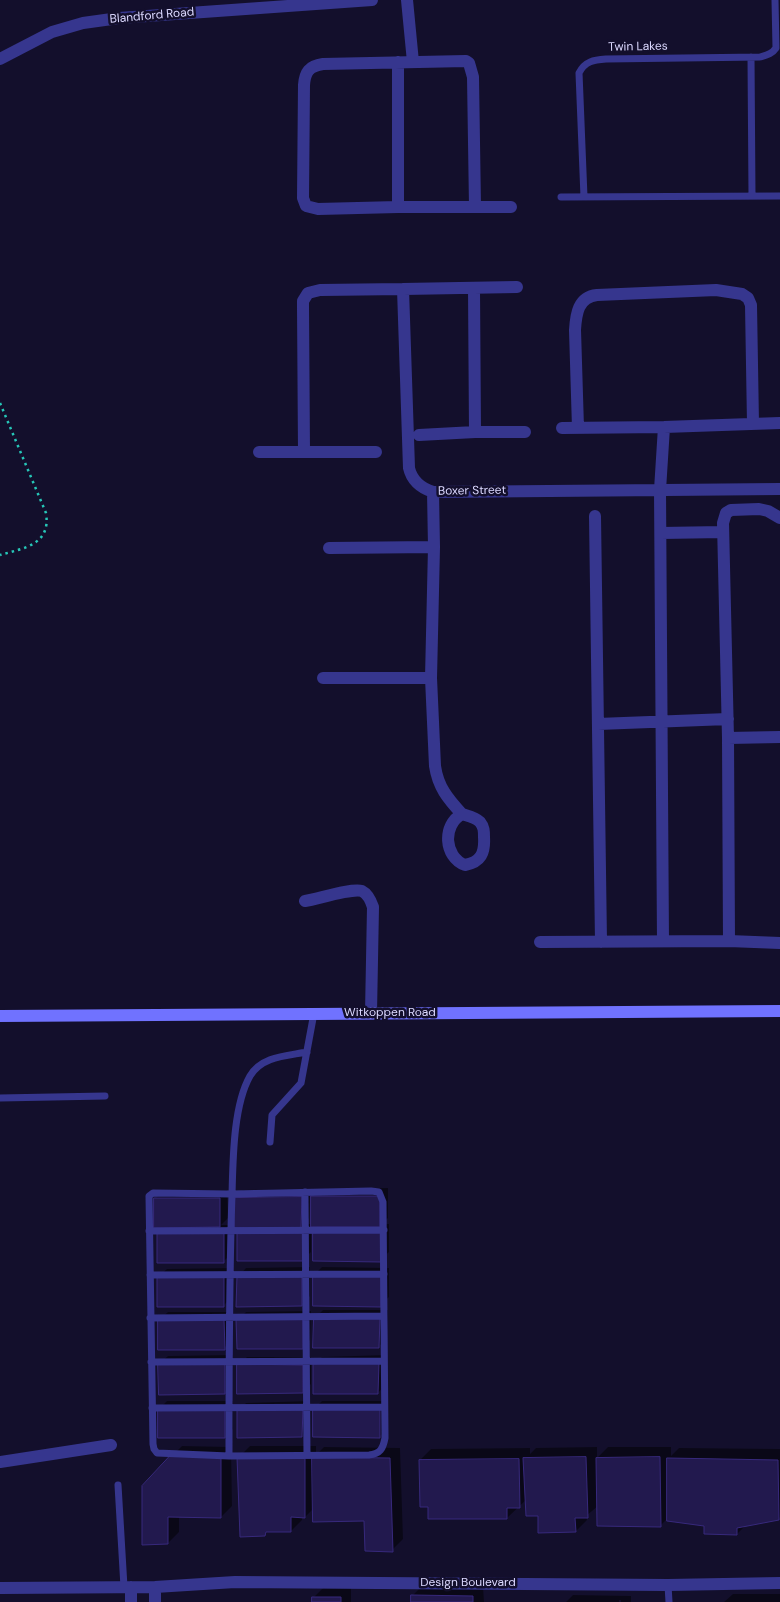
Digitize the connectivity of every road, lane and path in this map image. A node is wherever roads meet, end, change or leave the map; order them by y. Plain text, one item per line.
1 (372, 0) edge
2 (407, 0) edge
3 (775, 0) edge
4 (751, 57) junction
5 (0, 59) edge
6 (398, 62) junction
7 (414, 62) junction
8 (752, 196) junction
9 (780, 196) edge
10 (561, 197) dead end
11 (584, 197) junction
12 (475, 206) junction
13 (398, 207) junction
14 (511, 207) dead end
15 (517, 288) dead end
16 (474, 289) junction
17 (403, 290) junction
18 (0, 403) edge
19 (780, 423) edge
20 (753, 424) junction
21 (664, 427) junction
22 (562, 428) dead end
23 (578, 428) junction
24 (475, 432) junction
25 (525, 432) dead end
26 (419, 436) dead end
27 (259, 452) dead end
28 (304, 452) junction
29 (376, 452) dead end
30 (780, 488) edge
31 (660, 490) junction
32 (433, 492) junction
33 (594, 516) dead end
34 (780, 518) edge
35 (723, 532) junction
36 (661, 533) junction
37 (434, 547) junction
38 (329, 548) dead end
39 (0, 554) edge
40 (323, 678) dead end
41 (431, 678) junction
42 (728, 719) junction
43 (662, 722) junction
44 (598, 724) junction
45 (780, 737) edge
46 (728, 738) junction
47 (462, 814) dead end
48 (306, 901) dead end
49 (663, 941) junction
50 (729, 941) junction
51 (540, 942) dead end
52 (600, 942) junction
53 (780, 943) edge
54 (780, 1011) edge
55 (314, 1013) junction
56 (371, 1013) junction
57 (0, 1016) edge
58 (307, 1052) junction
59 (105, 1096) dead end
60 (0, 1098) edge
61 (270, 1142) dead end
62 (305, 1192) junction
63 (232, 1194) junction
64 (306, 1230) junction
65 (384, 1230) junction
66 (149, 1231) junction
67 (231, 1231) junction
68 (230, 1274) junction
69 (306, 1274) junction
70 (384, 1274) junction
71 (150, 1275) junction
72 (384, 1316) junction
73 (306, 1317) junction
74 (150, 1318) junction
75 (230, 1318) junction
76 (229, 1361) junction
77 (384, 1361) junction
78 (151, 1362) junction
79 (306, 1362) junction
80 (307, 1407) junction
81 (384, 1407) junction
82 (152, 1408) junction
83 (229, 1408) junction
84 (111, 1445) dead end
85 (307, 1455) junction
86 (229, 1456) junction
87 (0, 1462) edge
88 (118, 1485) dead end
89 (780, 1583) edge
90 (668, 1585) junction
91 (155, 1586) junction
92 (127, 1587) junction
93 (0, 1588) edge
94 (131, 1602) edge
95 (154, 1602) edge
96 (669, 1602) edge

1 - 5 street, Blandford Road
2 - 7 street
3 - 4 lane, Twin Lakes
4 - 8 lane
4 - 11 lane, Twin Lakes
6 - 7 street
6 - 13 street
6 - 13 street
7 - 12 street
8 - 9 lane
8 - 11 lane
10 - 11 lane
12 - 13 street
12 - 14 street
15 - 16 street
16 - 17 street
16 - 24 street
17 - 28 street
17 - 32 street, Boxer Street
18 - 39 path
19 - 20 street
20 - 21 street
20 - 23 street
21 - 23 street
21 - 31 street
22 - 23 street
24 - 25 street
24 - 26 street
27 - 28 street
28 - 29 street
30 - 31 street, Boxer Street
31 - 32 street, Boxer Street
31 - 36 street
32 - 37 street
33 - 44 street
34 - 35 street
35 - 36 street
35 - 42 street
36 - 43 street
37 - 38 street
37 - 41 street
40 - 41 street
41 - 47 street
42 - 43 street
42 - 46 street
43 - 44 street
43 - 49 street
44 - 52 street
45 - 46 street
46 - 50 street
48 - 56 street
49 - 50 street
49 - 52 street
50 - 53 street
51 - 52 street
54 - 56 main road, Witkoppen Road
55 - 56 main road, Witkoppen Road
55 - 57 main road, Witkoppen Road
55 - 58 lane
58 - 61 lane
58 - 63 lane
59 - 60 lane
62 - 63 lane
62 - 64 lane
62 - 65 lane
63 - 66 lane
63 - 67 lane
64 - 65 lane
64 - 67 lane
64 - 69 lane
65 - 70 lane
66 - 67 lane
66 - 71 lane
67 - 68 lane
68 - 69 lane
68 - 71 lane
68 - 75 lane
69 - 70 lane
69 - 73 lane
70 - 72 lane
71 - 74 lane
72 - 73 lane
72 - 77 lane
73 - 75 lane
73 - 79 lane
74 - 75 lane
74 - 78 lane
75 - 76 lane
76 - 78 lane
76 - 79 lane
76 - 83 lane
77 - 79 lane
77 - 81 lane
78 - 82 lane
79 - 80 lane
80 - 81 lane
80 - 83 lane
80 - 85 lane
81 - 85 lane
82 - 83 lane
82 - 86 lane
83 - 86 lane
84 - 87 street
85 - 86 lane
88 - 92 lane
89 - 90 street, Design Boulevard
90 - 91 street, Design Boulevard
90 - 96 lane
91 - 92 street, Design Boulevard
91 - 95 street
92 - 93 street, Design Boulevard
92 - 94 street

